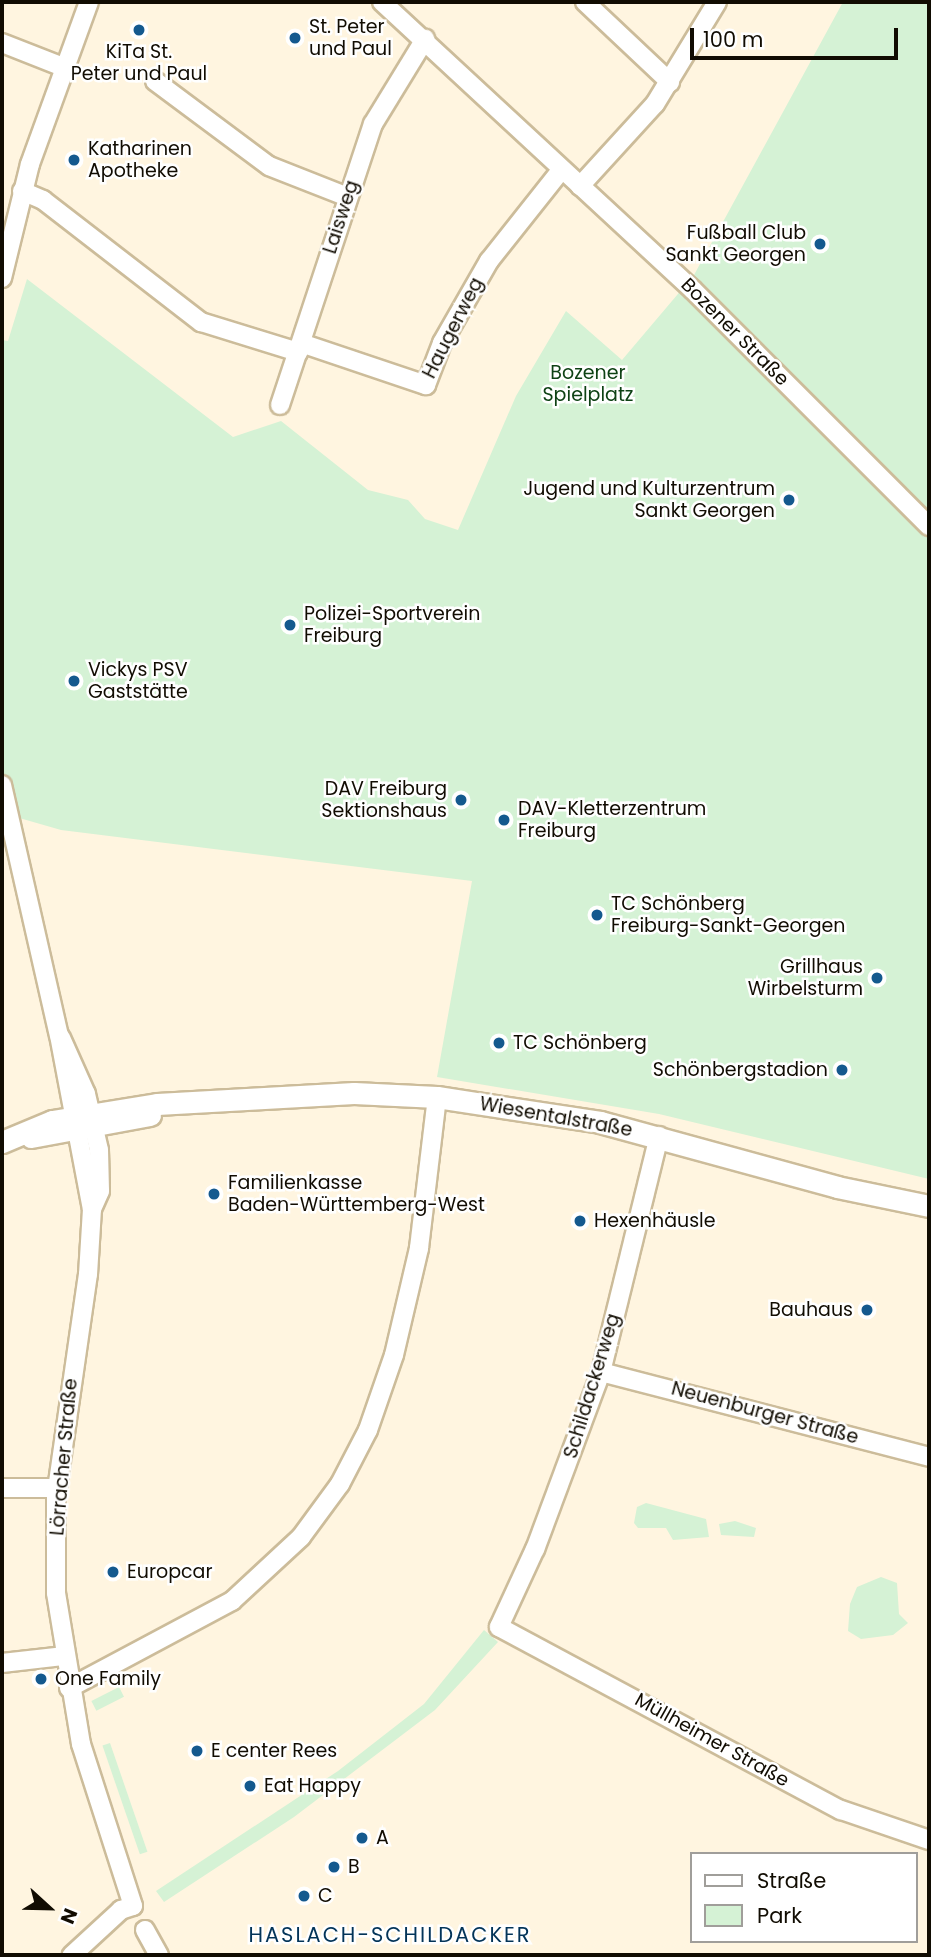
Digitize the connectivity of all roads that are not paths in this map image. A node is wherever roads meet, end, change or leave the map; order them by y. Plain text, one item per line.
1 (89, 2) edge
2 (384, 2) edge
3 (585, 2) edge
4 (718, 2) edge
5 (425, 39) junction
6 (2, 43) edge
7 (63, 67) junction
8 (155, 80) dead end
9 (670, 82) junction
10 (562, 169) junction
11 (580, 186) junction
12 (22, 191) junction
13 (348, 197) junction
14 (2, 278) edge
15 (299, 347) junction
16 (280, 405) dead end
17 (929, 526) edge
18 (3, 793) edge
19 (437, 1097) junction
20 (83, 1122) junction
21 (659, 1136) junction
22 (7, 1140) edge
23 (929, 1206) edge
24 (601, 1372) junction
25 (929, 1457) edge
26 (2, 1488) edge
27 (58, 1488) junction
28 (499, 1627) joint
29 (63, 1656) junction
30 (2, 1663) edge
31 (69, 1688) junction
32 (929, 1840) edge
33 (145, 1930) dead end
34 (72, 1955) edge
35 (159, 1955) edge

1 - 7 street
2 - 5 street, Bozener Straße
3 - 9 street
4 - 9 street
5 - 10 street, Bozener Straße
5 - 13 street, Laisweg
6 - 7 street
7 - 12 street
8 - 13 street
9 - 11 street
10 - 11 street, Bozener Straße
10 - 15 street, Haugerweg
11 - 17 street, Bozener Straße
12 - 14 street
12 - 15 street, Haugerweg
13 - 15 street, Laisweg
15 - 16 street, Laisweg
18 - 20 street, Lörracher Straße
19 - 20 main road, Wiesentalstraße
19 - 21 main road, Wiesentalstraße
19 - 31 street
20 - 22 main road, Wiesentalstraße
20 - 27 street, Lörracher Straße
21 - 23 main road, Wiesentalstraße
21 - 24 street, Schildackerweg
24 - 25 street, Neuenburger Straße
24 - 28 street, Schildackerweg
26 - 27 street
27 - 29 street, Lörracher Straße
28 - 32 street, Müllheimer Straße
29 - 30 street
29 - 31 street, Lörracher Straße
31 - 34 street, Lörracher Straße
33 - 35 street

